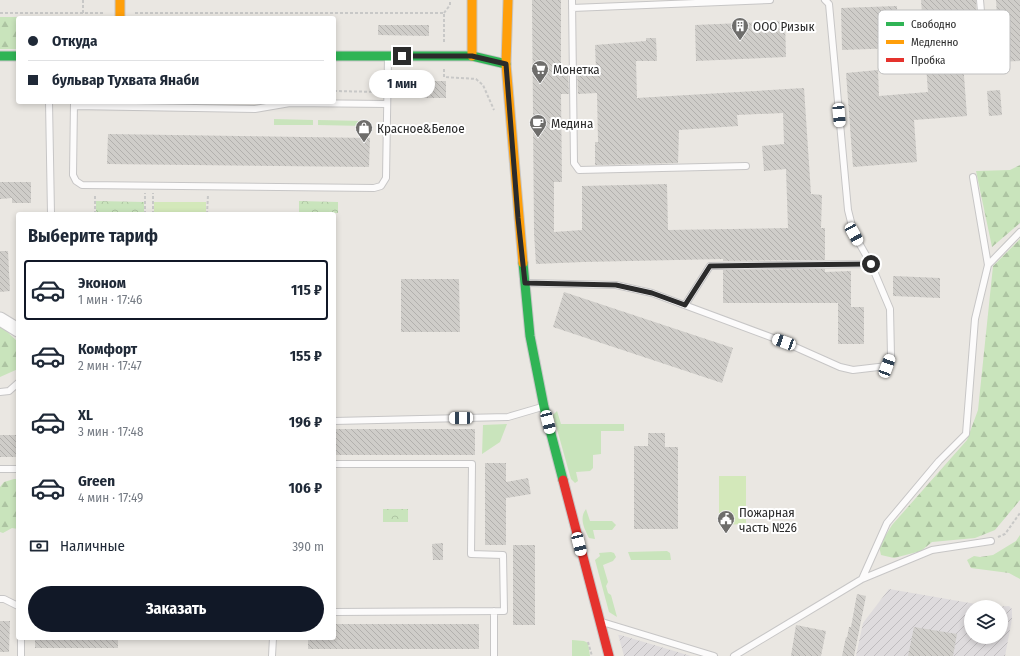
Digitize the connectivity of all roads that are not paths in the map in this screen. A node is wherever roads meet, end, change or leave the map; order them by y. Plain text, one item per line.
1 (120, 0) edge
2 (472, 0) edge
3 (508, 0) edge
4 (572, 0) edge
5 (770, 0) edge
6 (825, 0) edge
7 (980, 0) edge
8 (572, 8) junction
9 (981, 10) edge
10 (120, 16) edge
11 (0, 56) edge
12 (16, 56) edge
13 (336, 56) edge
14 (388, 56) junction
15 (472, 56) junction
16 (506, 64) junction
17 (336, 103) edge
18 (49, 104) edge
19 (74, 104) edge
20 (290, 104) edge
21 (387, 104) junction
22 (746, 166) dead end
23 (973, 177) dead end
24 (51, 212) edge
25 (1020, 232) edge
26 (871, 264) junction
27 (988, 265) junction
28 (525, 283) junction
29 (685, 305) junction
30 (0, 320) edge
31 (16, 329) edge
32 (16, 385) edge
33 (0, 392) edge
34 (544, 407) junction
35 (336, 421) edge
36 (336, 464) edge
37 (16, 469) edge
38 (0, 470) edge
39 (991, 541) road end
40 (862, 579) junction
41 (0, 599) edge
42 (16, 605) edge
43 (494, 611) junction
44 (336, 612) edge
45 (599, 621) junction
46 (21, 640) edge
47 (273, 640) edge
48 (21, 656) edge
49 (272, 656) edge
50 (494, 656) edge
51 (609, 656) edge
52 (714, 656) edge
53 (734, 656) edge

1 - 10 street
2 - 15 street
3 - 16 street
4 - 8 lane
5 - 8 lane
6 - 26 lane
7 - 9 lane
8 - 22 lane
11 - 12 street
13 - 14 street
14 - 15 street
14 - 21 lane
15 - 16 street
16 - 28 street
17 - 21 lane
18 - 24 lane
19 - 20 lane
19 - 21 lane
23 - 27 lane
25 - 27 lane
26 - 29 lane
26 - 29 lane
27 - 40 lane
28 - 29 lane
28 - 34 street
30 - 31 street
32 - 33 lane
34 - 35 lane
34 - 45 street
36 - 43 lane
37 - 38 lane
39 - 40 lane
40 - 53 lane
41 - 42 lane
43 - 44 lane
43 - 50 lane
45 - 51 street
45 - 52 lane
46 - 48 lane
47 - 49 lane

